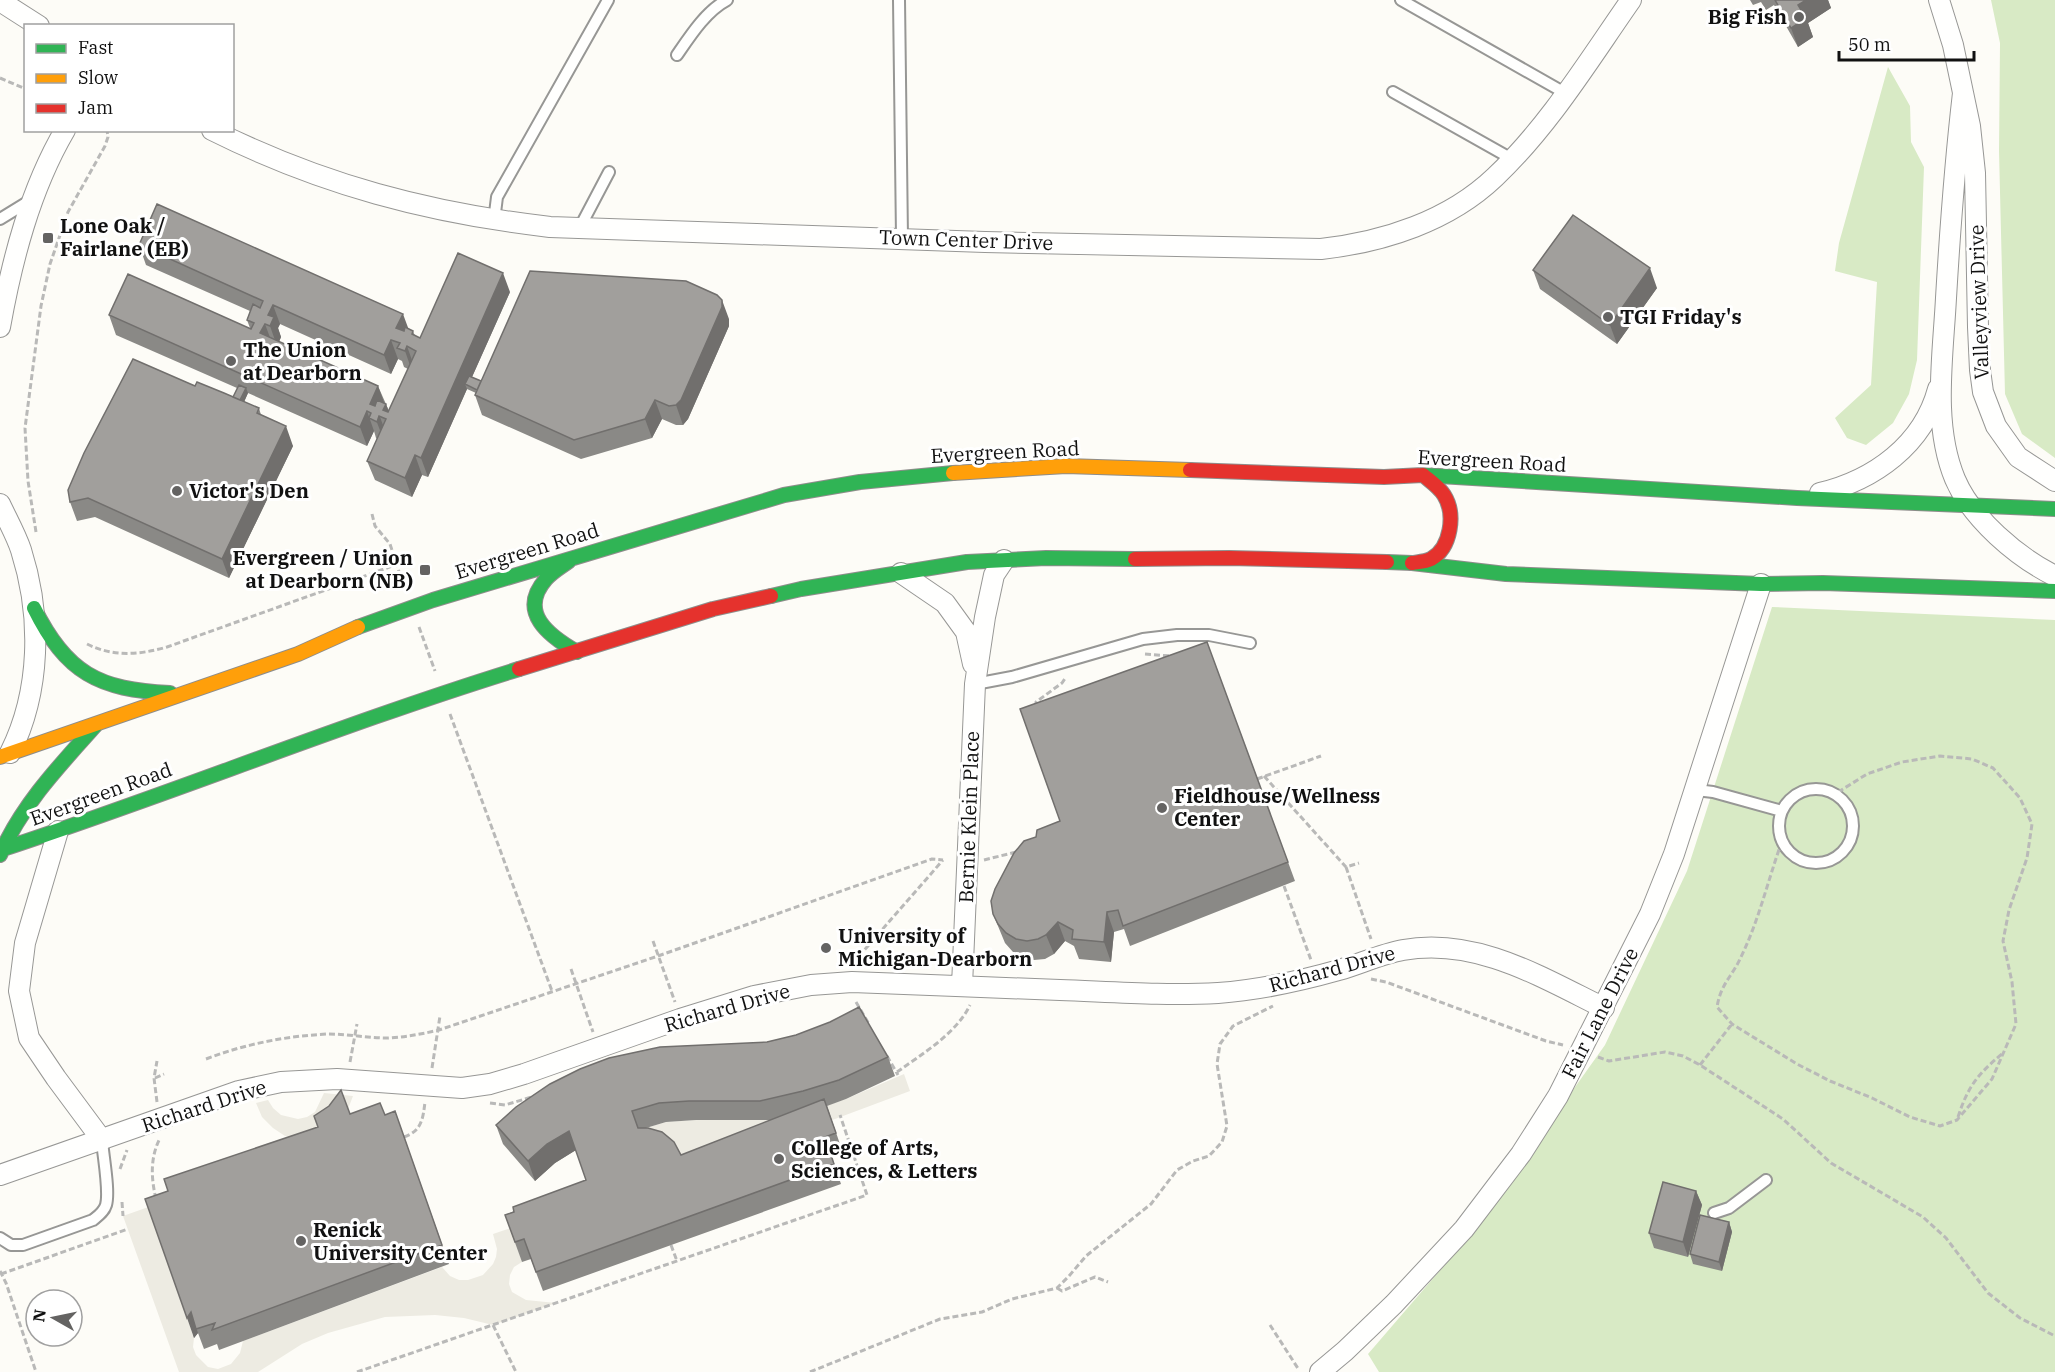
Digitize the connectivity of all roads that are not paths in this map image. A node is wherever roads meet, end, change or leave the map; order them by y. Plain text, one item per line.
1 (608, 0) edge
2 (728, 0) edge
3 (899, 0) edge
4 (1401, 0) edge
5 (1630, 0) edge
6 (1939, 0) edge
7 (0, 1) edge
8 (21, 6) edge
9 (37, 24) edge
10 (677, 55) dead end
11 (1393, 92) dead end
12 (1565, 93) junction
13 (1963, 93) junction
14 (64, 132) edge
15 (216, 132) edge
16 (1512, 159) junction
17 (609, 172) dead end
18 (34, 198) junction
19 (0, 219) edge
20 (494, 221) junction
21 (579, 229) junction
22 (902, 237) junction
23 (3, 286) edge
24 (0, 327) edge
25 (1942, 375) junction
26 (1423, 475) junction
27 (2055, 482) edge
28 (1797, 498) junction
29 (0, 504) edge
30 (1970, 506) junction
31 (2055, 509) edge
32 (574, 557) junction
33 (1004, 560) junction
34 (1413, 563) junction
35 (901, 573) junction
36 (2055, 576) edge
37 (1761, 584) junction
38 (2055, 591) edge
39 (34, 608) junction
40 (1250, 643) dead end
41 (577, 651) junction
42 (975, 684) junction
43 (187, 693) junction
44 (98, 723) junction
45 (3, 760) edge
46 (1696, 790) junction
47 (1782, 811) junction
48 (58, 831) junction
49 (1, 851) edge
50 (968, 992) junction
51 (1604, 1008) junction
52 (102, 1140) junction
53 (0, 1175) edge
54 (1766, 1180) dead end
55 (1714, 1213) dead end
56 (0, 1238) edge
57 (1320, 1372) edge

1 - 20 lane
2 - 10 lane
3 - 22 lane
4 - 12 lane
5 - 12 street, Town Center Drive
6 - 13 street, Valleyview Drive
7 - 8 street
8 - 9 street
11 - 16 lane
12 - 16 street, Town Center Drive
13 - 25 street, Valleyview Drive
13 - 27 street, Valleyview Drive
14 - 18 street
15 - 20 street, Town Center Drive
16 - 22 street, Town Center Drive
17 - 21 lane
18 - 19 lane
18 - 23 street
20 - 21 street, Town Center Drive
21 - 22 street, Town Center Drive
23 - 24 street
25 - 28 street, Valleyview Drive
25 - 30 street, Valleyview Drive
26 - 28 street, Evergreen Road
26 - 32 street, Evergreen Road
26 - 34 street
28 - 30 street, Evergreen Road
29 - 39 street
30 - 31 street, Evergreen Road
30 - 36 street, Valleyview Drive
32 - 41 street
32 - 43 street, Evergreen Road
33 - 34 street, Evergreen Road
33 - 35 street, Evergreen Road
33 - 42 street, Bernie Klein Place
34 - 37 street, Evergreen Road
35 - 41 street, Evergreen Road
35 - 42 street, Bernie Klein Place
37 - 38 street, Evergreen Road
37 - 46 street, Fair Lane Drive
39 - 43 street
39 - 45 street
40 - 42 lane
41 - 48 street, Evergreen Road
42 - 50 street, Bernie Klein Place
43 - 44 street, Evergreen Road
44 - 45 street, Evergreen Road
44 - 49 street
46 - 47 lane
46 - 51 street, Fair Lane Drive
47 - 47 lane
48 - 49 street, Evergreen Road
48 - 52 street
50 - 51 street, Richard Drive
50 - 52 street, Richard Drive
51 - 57 street, Fair Lane Drive
52 - 53 street, Richard Drive
52 - 56 lane
54 - 55 lane

